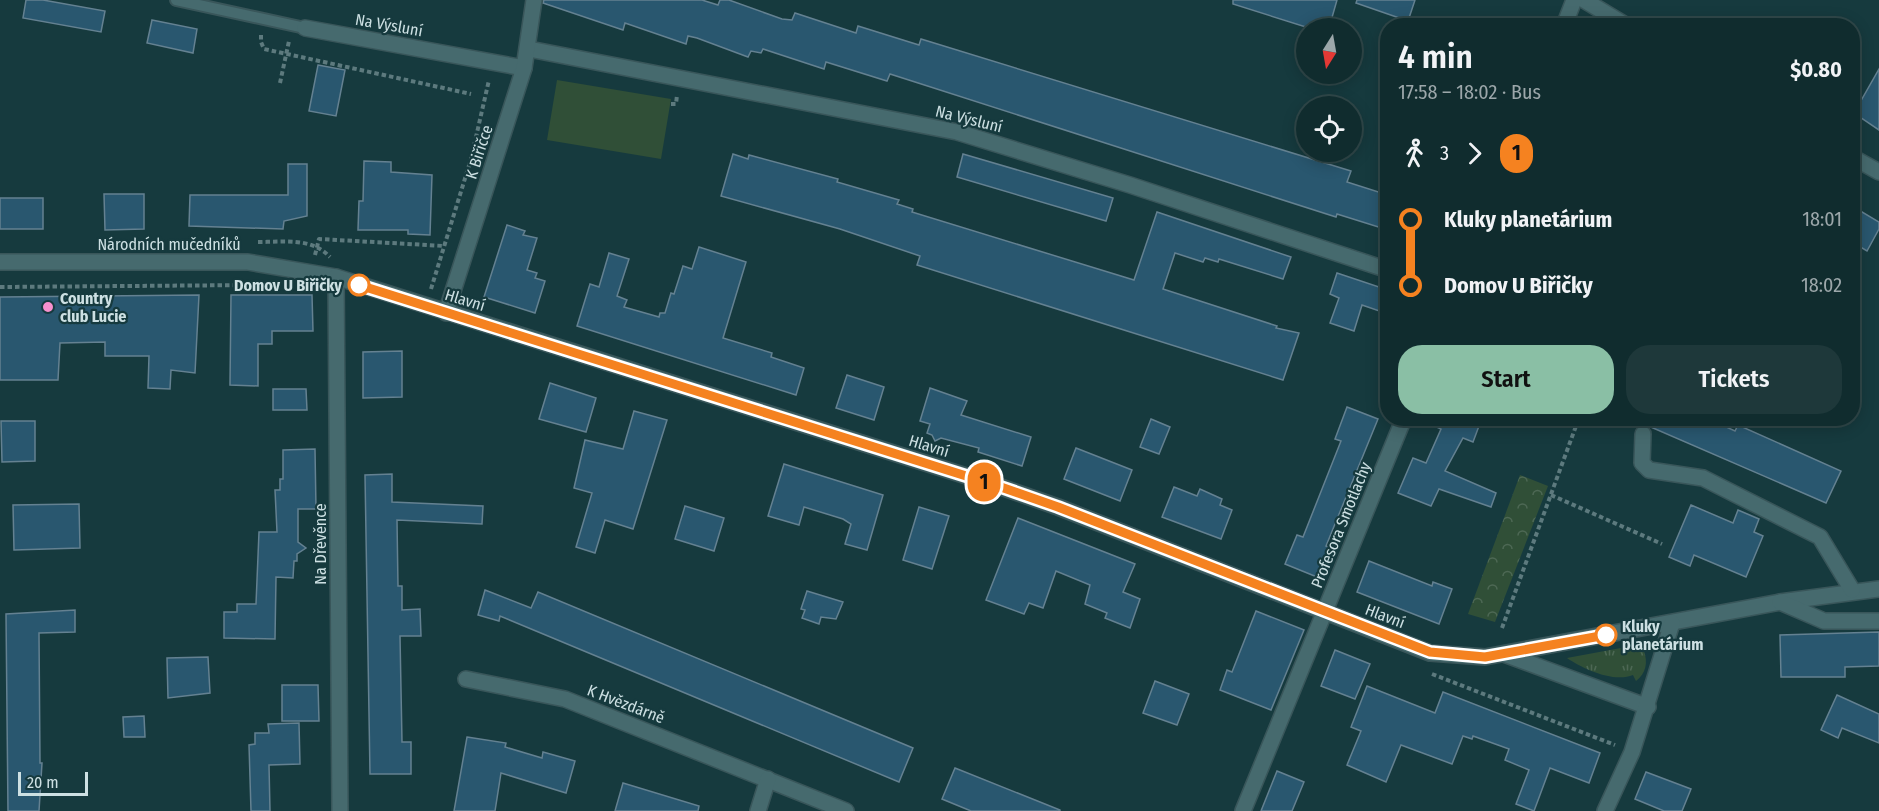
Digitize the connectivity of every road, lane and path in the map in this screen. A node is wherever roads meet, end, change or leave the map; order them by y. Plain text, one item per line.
1 (176, 0) edge
2 (534, 0) edge
3 (1574, 0) edge
4 (1584, 0) edge
5 (1567, 18) edge
6 (1614, 18) edge
7 (263, 20) junction
8 (299, 27) junction
9 (529, 49) junction
10 (286, 53) junction
11 (493, 63) junction
12 (524, 68) junction
13 (280, 83) dead end
14 (471, 94) dead end
15 (1860, 161) edge
16 (1879, 172) edge
17 (319, 239) dead end
18 (444, 246) junction
19 (0, 261) edge
20 (1380, 267) edge
21 (336, 277) junction
22 (260, 285) dead end
23 (0, 286) edge
24 (425, 307) junction
25 (446, 313) junction
26 (1401, 426) edge
27 (1576, 426) dead end
28 (1643, 434) dead end
29 (1551, 495) junction
30 (1662, 544) dead end
31 (1879, 589) edge
32 (1852, 590) junction
33 (1780, 602) junction
34 (1325, 612) junction
35 (1879, 621) edge
36 (1672, 623) junction
37 (1502, 628) dead end
38 (1504, 654) junction
39 (1426, 672) dead end
40 (466, 679) dead end
41 (1648, 707) junction
42 (1632, 752) junction
43 (768, 779) junction
44 (340, 811) edge
45 (758, 811) edge
46 (846, 811) edge
47 (1243, 811) edge
48 (1605, 811) edge

1 - 7 lane, Na Výsluní
2 - 9 street, K Biřičce
3 - 5 street
4 - 6 street
7 - 8 lane, Na Výsluní
7 - 10 path
8 - 10 path
8 - 11 street, Na Výsluní
9 - 12 street, K Biřičce
9 - 20 street, Na Výsluní
10 - 13 path
10 - 14 path
11 - 12 street, Na Výsluní
11 - 18 path
12 - 25 street, K Biřičce
15 - 16 street
17 - 18 path
18 - 24 path
19 - 21 street, Národních mučedníků
21 - 24 street, Hlavní
21 - 44 street, Na Dřevěnce
22 - 23 path
24 - 25 street, Hlavní
25 - 34 street, Hlavní
26 - 34 street, Profesora Smotlachy
27 - 29 path
28 - 32 street
29 - 30 path
29 - 37 path
31 - 32 street, Hlavní
32 - 33 street, Hlavní
33 - 35 street
33 - 36 street, Hlavní
34 - 38 street, Hlavní
34 - 47 street, Profesora Smotlachy
36 - 38 street, Hlavní
36 - 41 street
38 - 41 street, Hlavní
39 - 42 path
40 - 43 street, K Hvězdárně
41 - 42 street
42 - 48 street
43 - 45 street
43 - 46 street, K Hvězdárně

